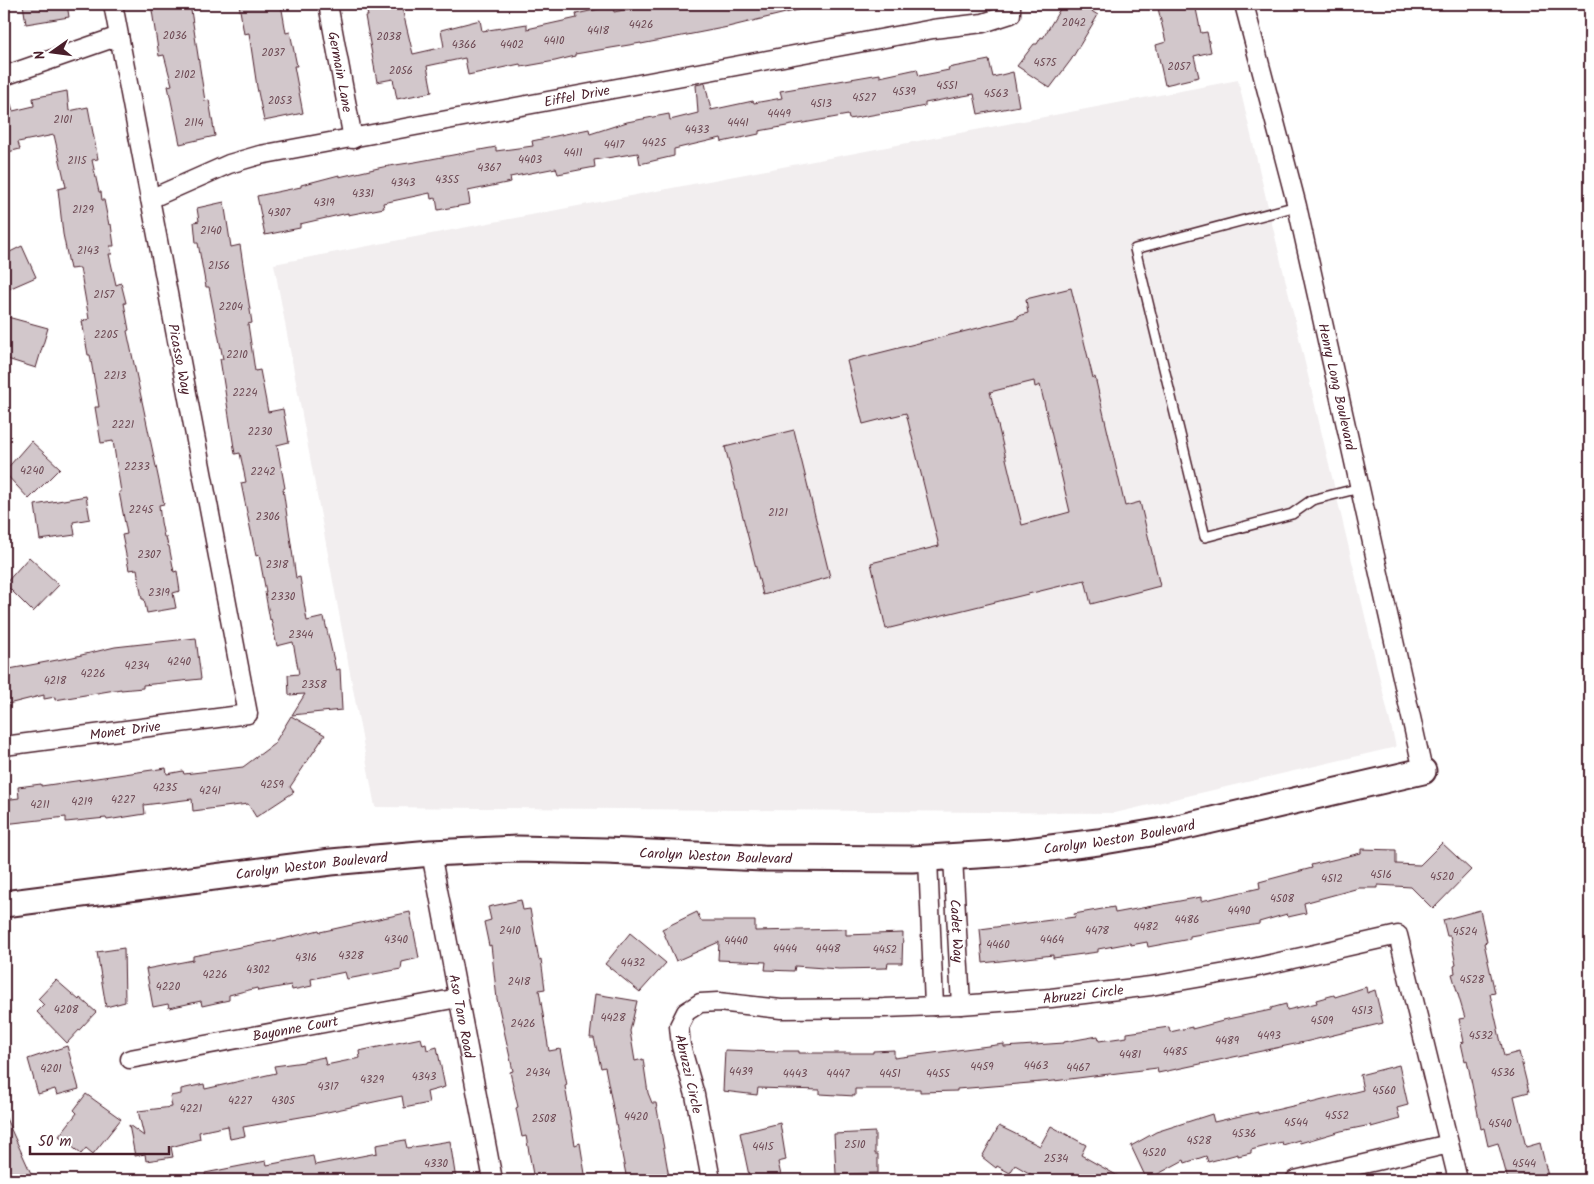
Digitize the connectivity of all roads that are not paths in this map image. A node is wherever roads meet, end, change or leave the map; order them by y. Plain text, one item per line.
1 (113, 4) edge
2 (328, 4) edge
3 (1244, 4) edge
4 (1011, 9) edge
5 (119, 36) junction
6 (4, 76) edge
7 (353, 139) junction
8 (150, 200) junction
9 (1298, 206) junction
10 (1360, 488) junction
11 (248, 714) joint
12 (4, 746) edge
13 (1423, 771) joint
14 (430, 853) junction
15 (953, 857) junction
16 (928, 858) junction
17 (4, 904) edge
18 (458, 998) junction
19 (961, 1005) junction
20 (934, 1006) junction
21 (130, 1059) dead end
22 (1449, 1144) junction
23 (493, 1180) edge
24 (711, 1180) edge
25 (1295, 1180) edge
26 (1458, 1180) edge

1 - 5 street, Picasso Way
2 - 7 street, Germain Lane
3 - 9 street, Henry Long Boulevard
4 - 7 street, Eiffel Drive
5 - 6 street
5 - 8 street, Picasso Way
7 - 8 street, Eiffel Drive
8 - 11 street, Picasso Way
9 - 10 street, Henry Long Boulevard
9 - 10 lane
10 - 13 street, Henry Long Boulevard
11 - 12 street, Monet Drive
13 - 15 street, Carolyn Weston Boulevard
14 - 16 street, Carolyn Weston Boulevard
14 - 17 street, Carolyn Weston Boulevard
14 - 18 street, Aso Taro Road
15 - 16 street, Carolyn Weston Boulevard
15 - 19 street, Cadet Way
16 - 20 street, Cadet Way
18 - 21 street, Bayonne Court
18 - 23 street, Aso Taro Road
19 - 20 street, Abruzzi Circle
19 - 22 street, Abruzzi Circle
20 - 24 street, Abruzzi Circle
22 - 25 street
22 - 26 street, Abruzzi Circle

